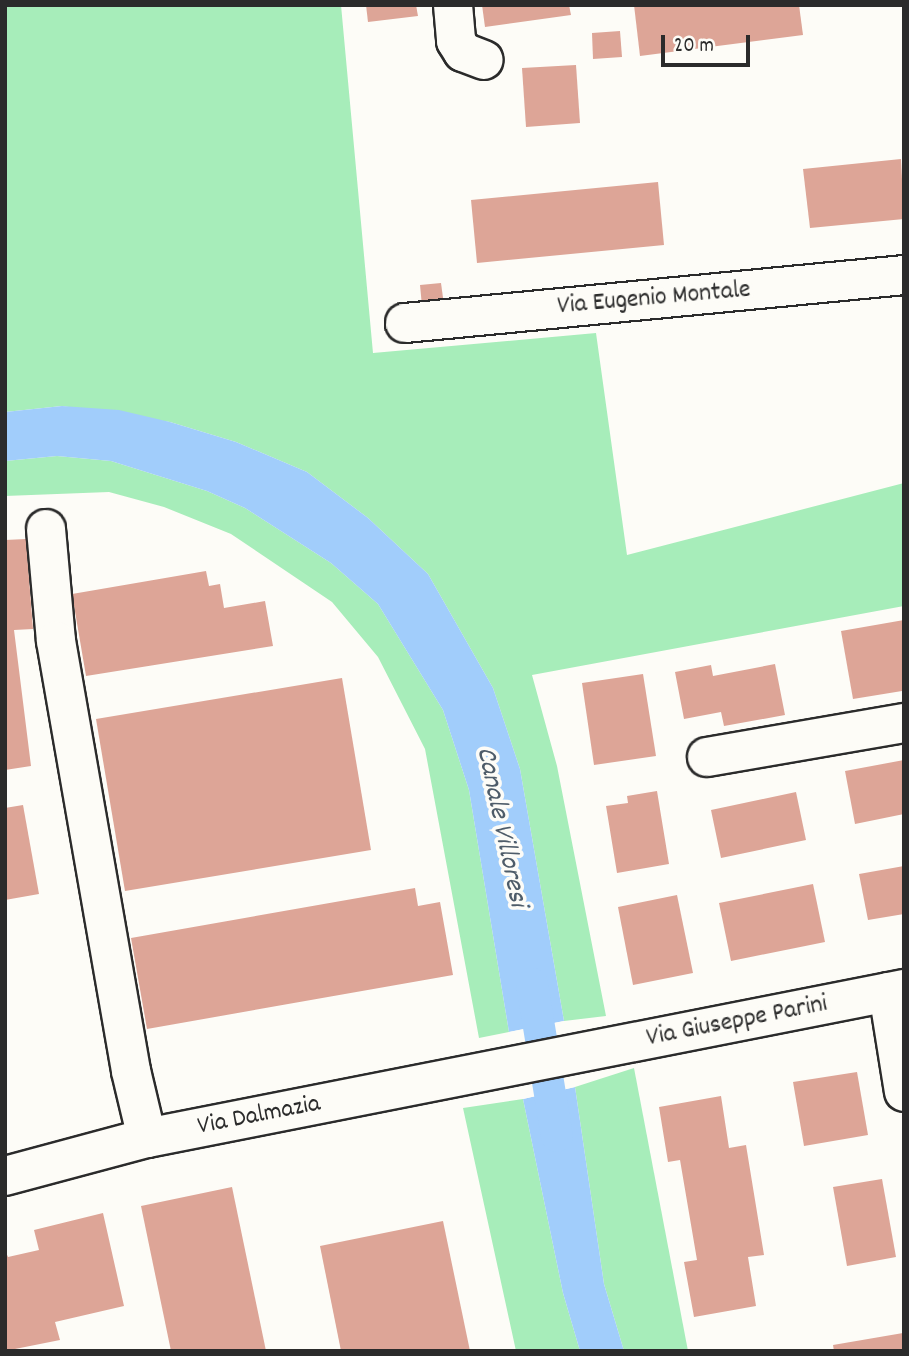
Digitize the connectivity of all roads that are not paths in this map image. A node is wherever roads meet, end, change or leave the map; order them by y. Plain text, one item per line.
1 (453, 5) edge
2 (484, 60) dead end
3 (904, 275) edge
4 (405, 323) dead end
5 (46, 529) dead end
6 (904, 723) edge
7 (707, 757) dead end
8 (896, 991) edge
9 (516, 1065) joint
10 (904, 1092) edge
11 (147, 1138) junction
12 (5, 1176) edge

1 - 2 street
3 - 4 street, Via Eugenio Montale
5 - 11 street
6 - 7 street
8 - 9 street, Via Giuseppe Parini
8 - 10 street
9 - 11 street, Via Dalmazia
11 - 12 street, Via Dalmazia

